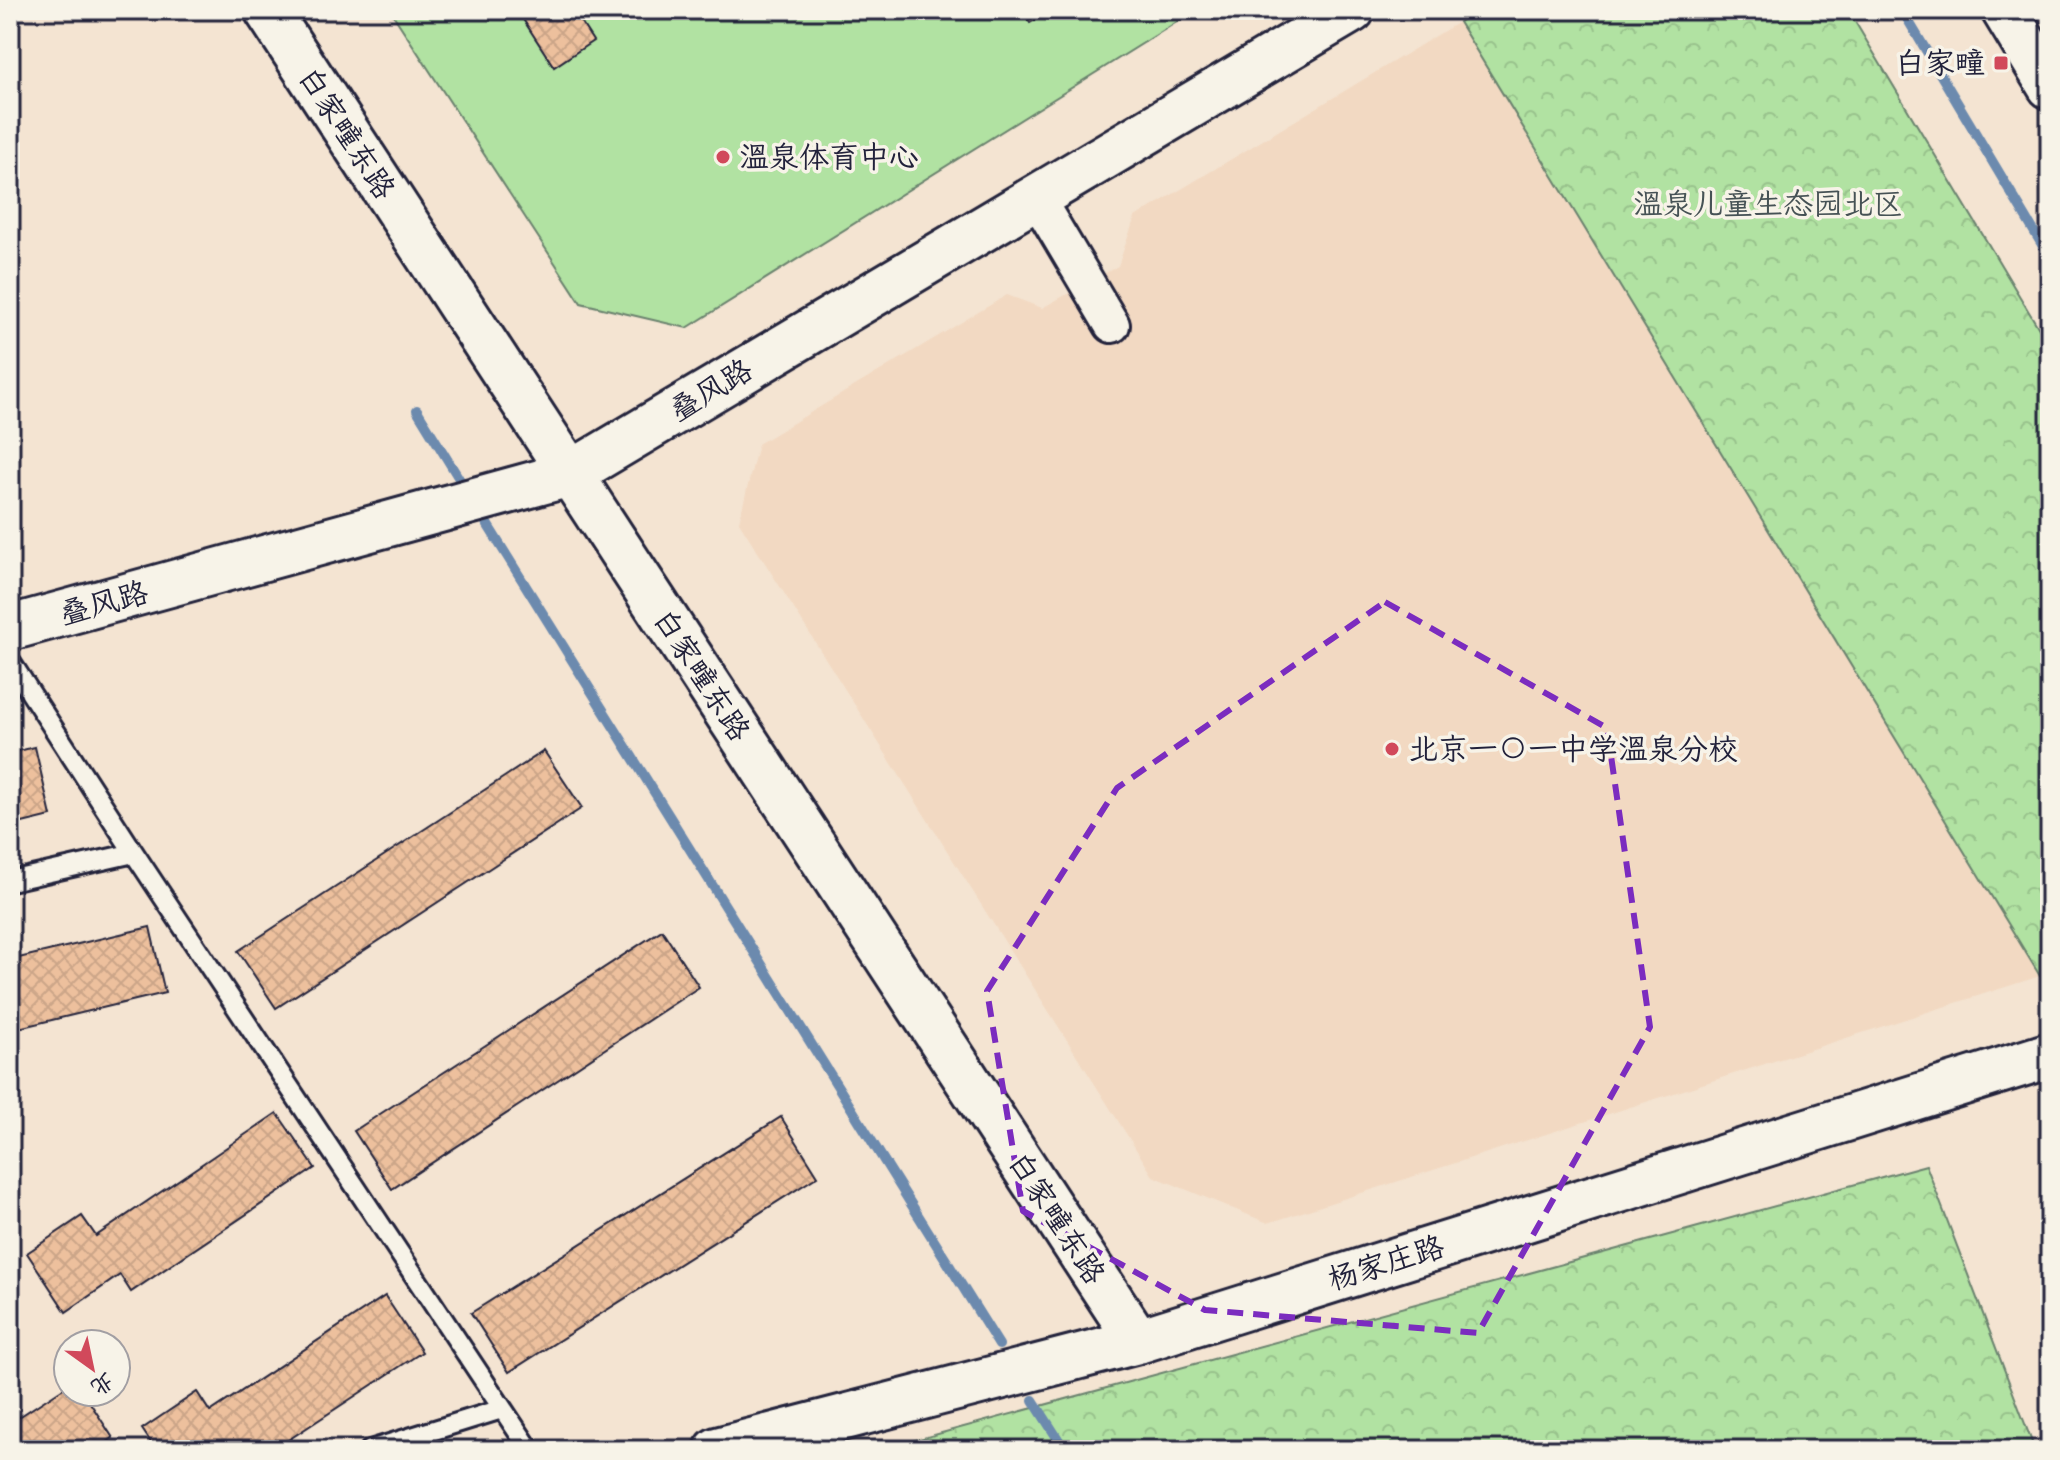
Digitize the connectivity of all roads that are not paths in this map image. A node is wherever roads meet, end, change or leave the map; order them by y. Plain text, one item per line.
1 (267, 10) edge
2 (1352, 10) edge
3 (2004, 10) edge
4 (2050, 86) edge
5 (1036, 197) junction
6 (1112, 325) dead end
7 (570, 474) junction
8 (10, 628) edge
9 (10, 661) edge
10 (134, 853) junction
11 (10, 881) edge
12 (2050, 1055) edge
13 (1138, 1341) junction
14 (502, 1409) junction
15 (370, 1450) edge
16 (530, 1450) edge
17 (717, 1450) edge

1 - 7 street, 白家疃东路
2 - 5 street, 叠风路
3 - 4 street
5 - 6 street
5 - 7 street, 叠风路
7 - 8 street, 叠风路
7 - 13 street, 白家疃东路
9 - 10 lane
10 - 11 lane
10 - 14 lane
12 - 13 street, 杨家庄路
13 - 17 street, 杨家庄路
14 - 15 lane
14 - 16 lane

